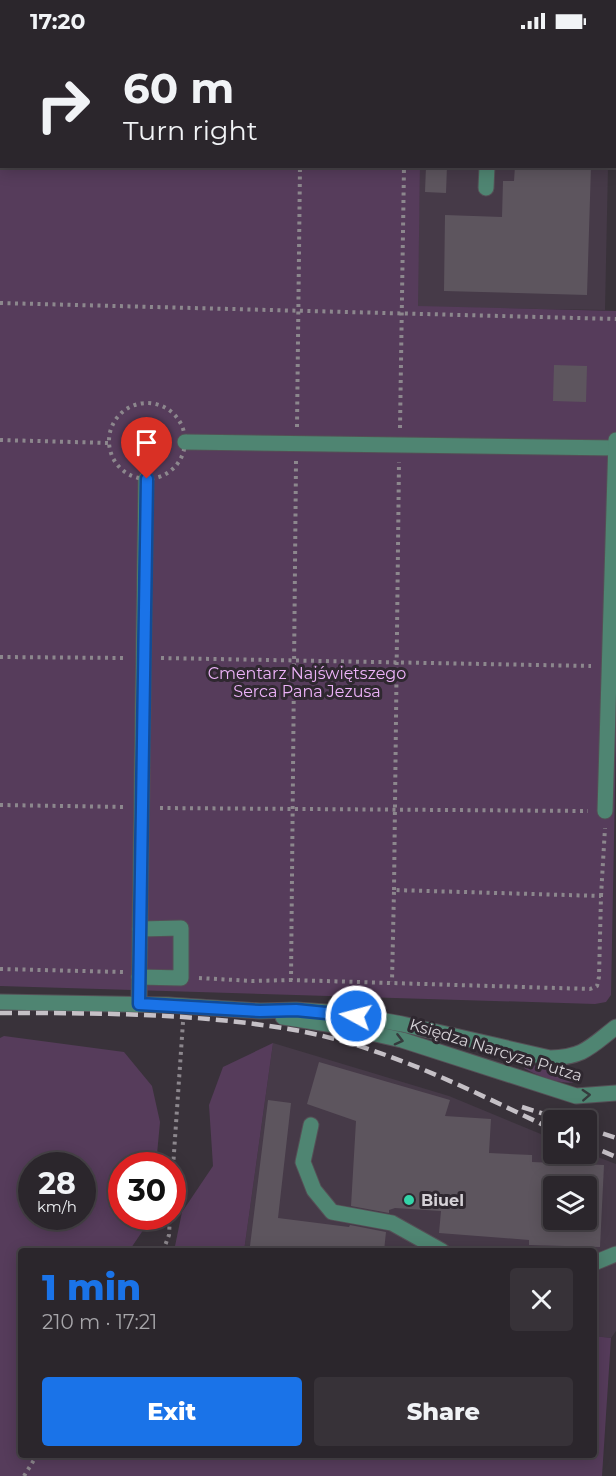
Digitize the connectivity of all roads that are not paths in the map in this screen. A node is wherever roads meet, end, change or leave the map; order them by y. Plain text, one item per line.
1 (487, 168) edge
2 (486, 188) dead end
3 (616, 440) edge
4 (185, 442) road end
5 (616, 448) edge
6 (147, 479) road end
7 (605, 811) road end
8 (140, 929) junction
9 (139, 975) junction
10 (0, 1002) edge
11 (139, 1004) junction
12 (260, 1011) junction
13 (616, 1027) edge
14 (616, 1093) edge
15 (311, 1125) dead end
16 (437, 1248) edge
17 (616, 1254) edge
18 (597, 1262) edge

1 - 2 street
3 - 5 street
4 - 5 street
5 - 7 street
6 - 8 street
8 - 9 street
8 - 9 street
9 - 11 street
10 - 11 street, Księdza Narcyza Putza
11 - 12 street, Księdza Narcyza Putza
12 - 13 street, Księdza Narcyza Putza
12 -> 14 street, Księdza Narcyza Putza
15 - 16 street
17 - 18 street

